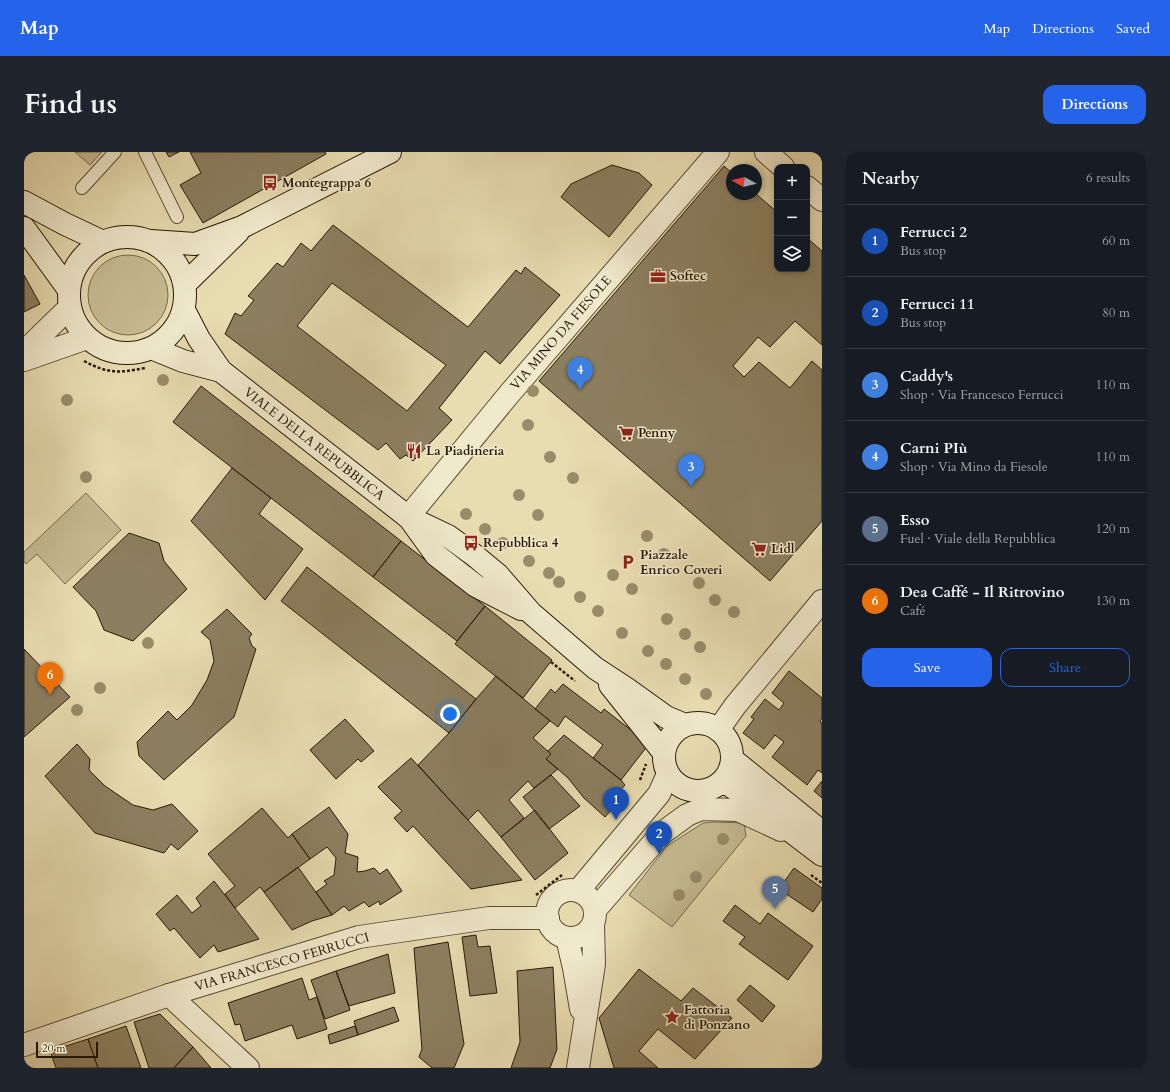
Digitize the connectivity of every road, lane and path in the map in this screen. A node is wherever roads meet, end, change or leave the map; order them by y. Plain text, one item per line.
1 (115, 152) edge
2 (145, 152) edge
3 (390, 152) edge
4 (718, 152) edge
5 (766, 152) edge
6 (780, 164) edge
7 (82, 188) dead end
8 (810, 190) edge
9 (822, 200) edge
10 (24, 202) edge
11 (177, 217) dead end
12 (242, 227) junction
13 (24, 228) edge
14 (101, 241) junction
15 (151, 241) junction
16 (185, 284) junction
17 (69, 298) junction
18 (184, 310) junction
19 (87, 338) junction
20 (24, 352) edge
21 (152, 358) junction
22 (80, 359) dead end
23 (24, 360) edge
24 (221, 371) junction
25 (408, 517) junction
26 (822, 601) edge
27 (595, 668) junction
28 (685, 726) junction
29 (718, 730) junction
30 (664, 753) junction
31 (732, 759) junction
32 (668, 774) junction
33 (723, 780) junction
34 (813, 837) edge
35 (822, 855) edge
36 (578, 891) junction
37 (594, 917) junction
38 (548, 918) junction
39 (567, 938) junction
40 (169, 995) junction
41 (584, 1028) junction
42 (24, 1045) edge
43 (248, 1068) edge
44 (578, 1068) edge

1 - 7 lane
2 - 11 lane
3 - 12 street
4 - 25 street, VIA MINO DA FIESOLE
5 - 6 street
8 - 9 street
10 - 14 street
12 - 15 street
12 - 16 street
13 - 17 street
14 - 15 street
14 - 17 street
15 - 16 street
16 - 18 street
17 - 19 street
17 - 20 street
18 - 21 street
18 - 24 street
19 - 21 street
19 - 23 street
21 - 22 path
21 - 24 street
24 - 25 street, VIALE DELLA REPUBBLICA
25 - 27 street, VIALE DELLA REPUBBLICA
26 - 29 street
27 - 28 street
27 - 30 street
28 - 29 street
28 - 30 street
29 - 31 street
30 - 32 street
31 - 33 street
31 - 34 street
32 - 33 street
32 - 36 street
33 - 34 street
34 - 35 street
34 - 37 street
36 - 37 street
36 - 38 street
37 - 39 street
37 - 41 street
38 - 39 street
38 - 40 street, VIA FRANCESCO FERRUCCI
39 - 41 street
40 - 42 street, VIA FRANCESCO FERRUCCI
40 - 43 street
41 - 44 street

